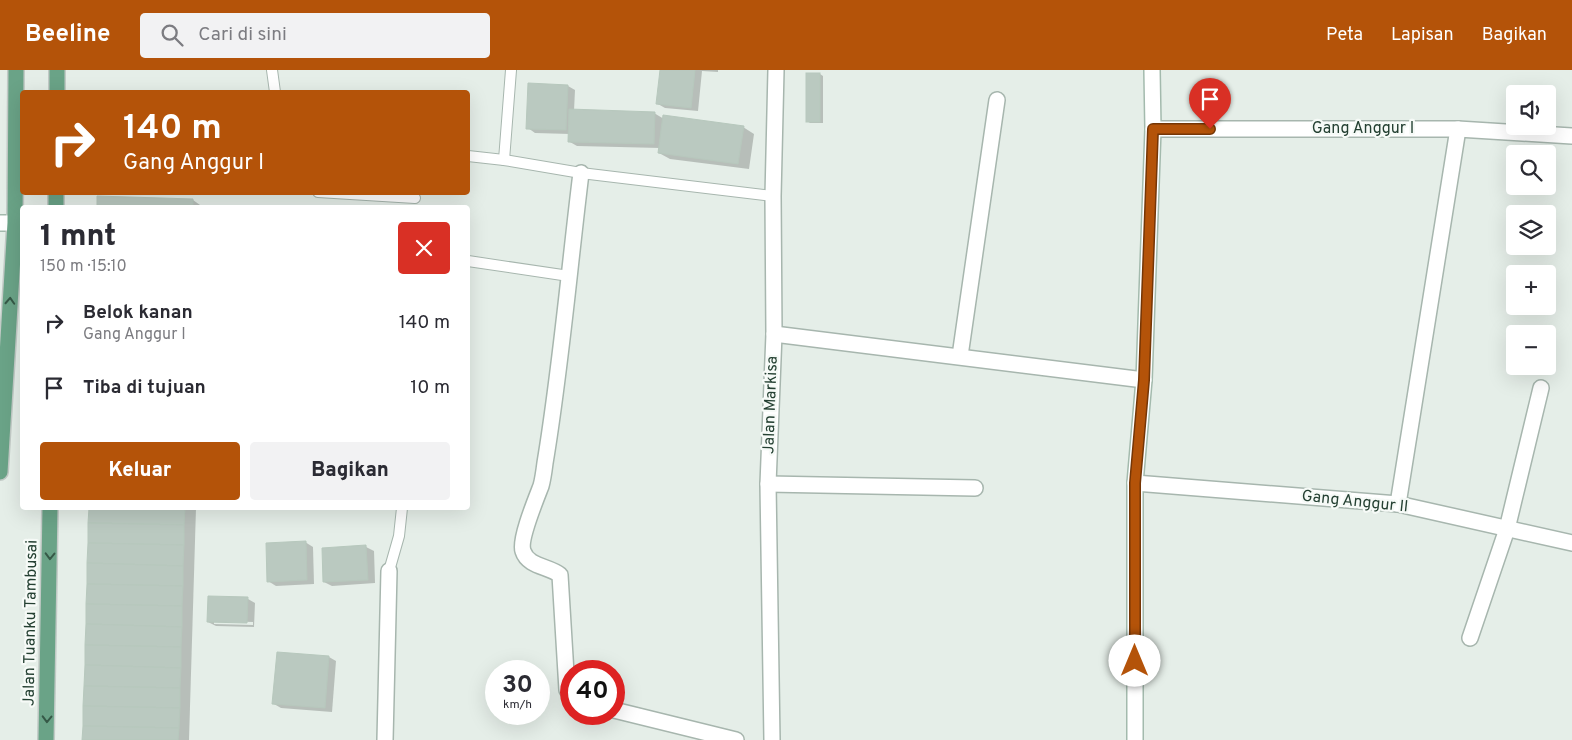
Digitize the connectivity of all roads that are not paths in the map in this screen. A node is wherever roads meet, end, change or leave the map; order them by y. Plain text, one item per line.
1 (16, 70) edge
2 (57, 70) edge
3 (272, 70) edge
4 (511, 70) edge
5 (776, 70) edge
6 (1152, 70) edge
7 (57, 90) edge
8 (275, 90) edge
9 (997, 100) dead end
10 (1153, 129) junction
11 (1458, 129) junction
12 (1572, 136) edge
13 (470, 156) edge
14 (504, 160) junction
15 (581, 173) junction
16 (360, 195) edge
17 (773, 196) junction
18 (415, 199) edge
19 (7, 223) edge
20 (470, 261) edge
21 (568, 276) junction
22 (774, 334) junction
23 (960, 356) junction
24 (1144, 380) junction
25 (1541, 388) dead end
26 (0, 472) edge
27 (1135, 483) junction
28 (768, 484) junction
29 (975, 488) dead end
30 (1398, 504) junction
31 (50, 510) edge
32 (402, 510) edge
33 (1507, 529) junction
34 (1572, 543) edge
35 (389, 571) joint
36 (1470, 638) dead end
37 (565, 660) edge
38 (625, 713) edge
39 (46, 740) edge
40 (385, 740) edge
41 (736, 740) edge
42 (772, 740) edge
43 (1135, 740) edge

1 - 19 main road
2 - 7 main road
3 - 8 lane
4 - 14 lane
5 - 17 street, Jalan Markisa
6 - 10 street
9 - 23 street
10 - 11 street, Gang Anggur I
10 - 24 street
11 - 12 street, Gang Anggur I
11 - 30 street
13 - 14 lane
14 - 15 lane
15 - 17 lane
15 - 21 street
16 - 18 lane
17 - 22 street, Jalan Markisa
26 -> 19 main road
20 - 21 lane
21 - 37 street
22 - 23 street
22 - 28 street, Jalan Markisa
23 - 24 street
24 - 27 street
25 - 33 street
27 - 30 street, Gang Anggur II
27 - 43 street
28 - 29 street
28 - 42 street, Jalan Markisa
30 - 33 street, Gang Anggur II
31 -> 39 main road, Jalan Tuanku Tambusai
32 - 35 lane
33 - 34 street, Gang Anggur II
33 - 36 street
35 - 40 street
38 - 41 street

